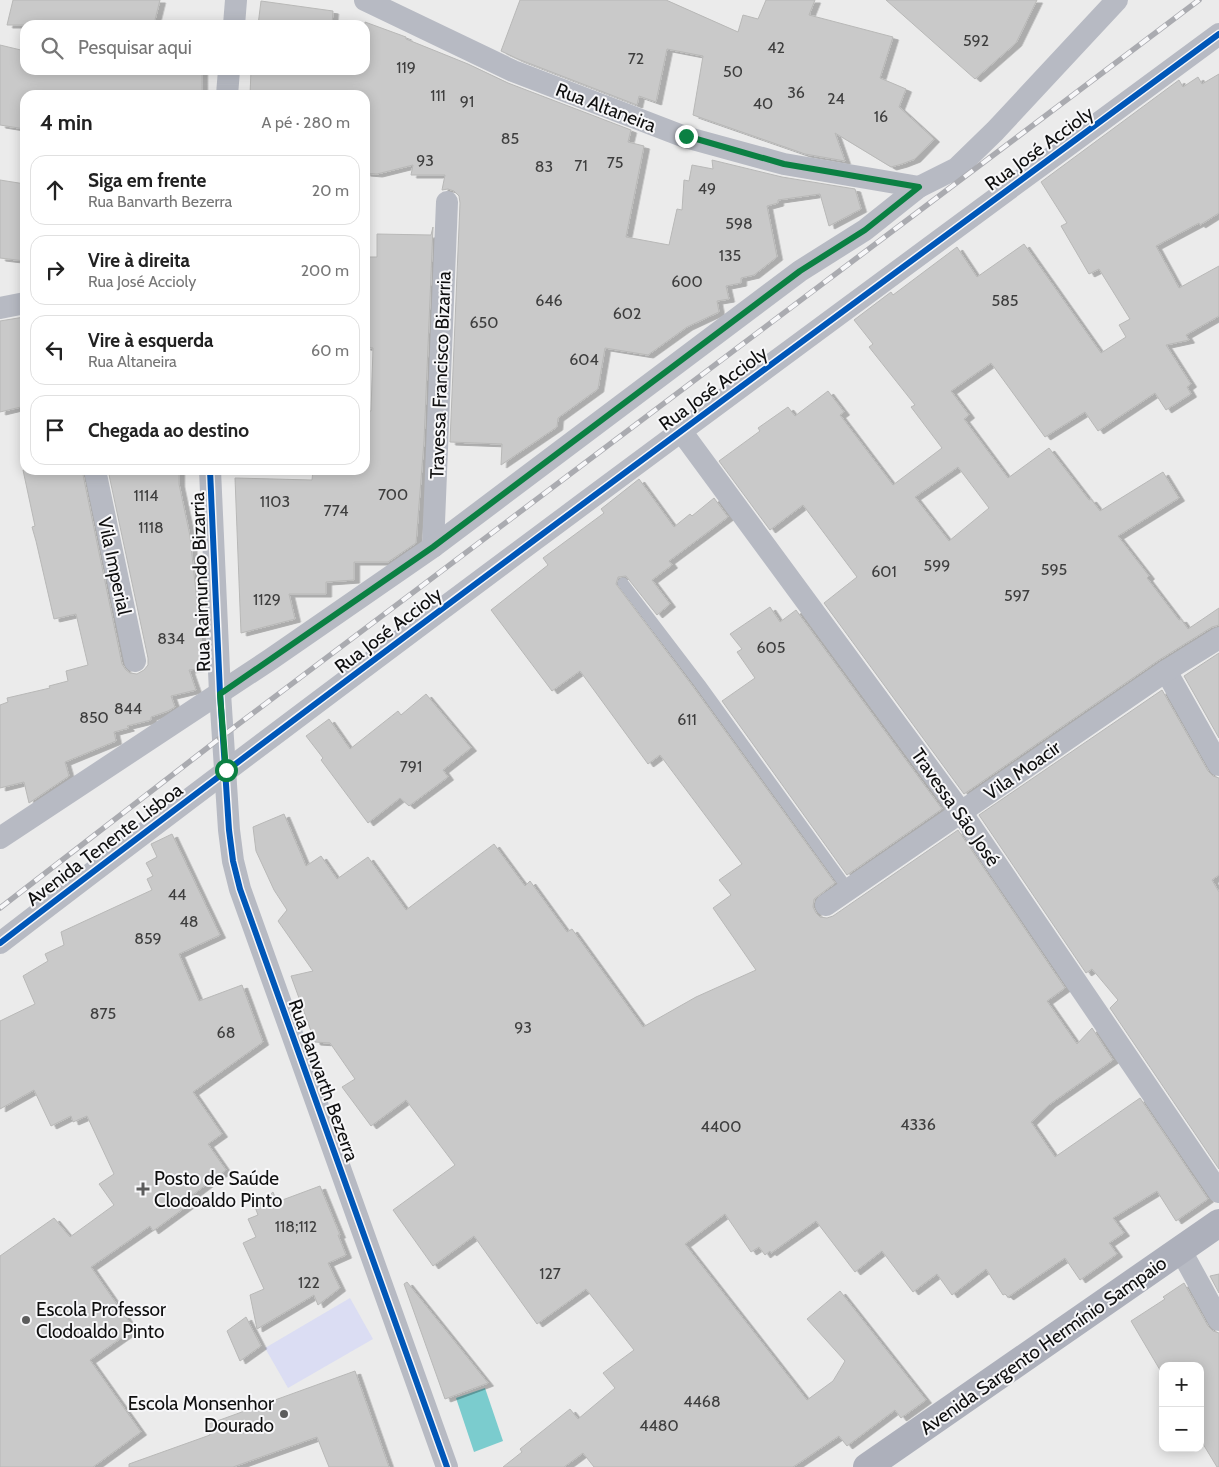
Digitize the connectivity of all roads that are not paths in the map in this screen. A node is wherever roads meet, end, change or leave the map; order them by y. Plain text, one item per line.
1 (236, 0) edge
2 (365, 0) edge
3 (1117, 0) edge
4 (234, 20) edge
5 (1219, 34) edge
6 (229, 75) edge
7 (227, 90) edge
8 (919, 187) junction
9 (447, 202) dead end
10 (20, 304) edge
11 (0, 308) edge
12 (681, 431) junction
13 (96, 475) edge
14 (210, 475) edge
15 (433, 547) junction
16 (623, 583) dead end
17 (1219, 638) edge
18 (135, 662) dead end
19 (1166, 671) junction
20 (220, 694) junction
21 (1219, 765) edge
22 (226, 770) junction
23 (961, 812) junction
24 (0, 838) edge
25 (848, 889) junction
26 (826, 904) dead end
27 (0, 943) edge
28 (1219, 1192) edge
29 (1219, 1223) edge
30 (1180, 1249) junction
31 (1219, 1320) edge
32 (447, 1467) edge
33 (867, 1467) edge

1 - 4 street
2 - 8 street, Rua Altaneira
3 - 8 street, Rua José Accioly
5 - 12 street, Rua José Accioly
6 - 7 street
8 - 15 street, Rua José Accioly
9 - 15 street, Travessa Francisco Bizarria
10 - 11 street
12 - 22 street, Rua José Accioly
12 - 23 street, Travessa São José
13 - 18 street, Vila Imperial
14 - 20 street, Rua Raimundo Bizarria
15 - 20 street, Rua José Accioly
16 - 25 lane
17 - 19 street, Vila Moacir
19 - 21 street
19 - 23 street, Vila Moacir
20 - 22 street, Rua Banvarth Bezerra
20 - 24 street
22 - 27 street, Avenida Tenente Lisboa
22 - 32 street, Rua Banvarth Bezerra
23 - 25 street, Vila Moacir
23 - 28 street, Travessa São José
25 - 26 street, Vila Moacir
29 - 30 main road, Avenida Sargento Hermínio Sampaio
30 - 31 street
30 - 33 main road, Avenida Sargento Hermínio Sampaio

